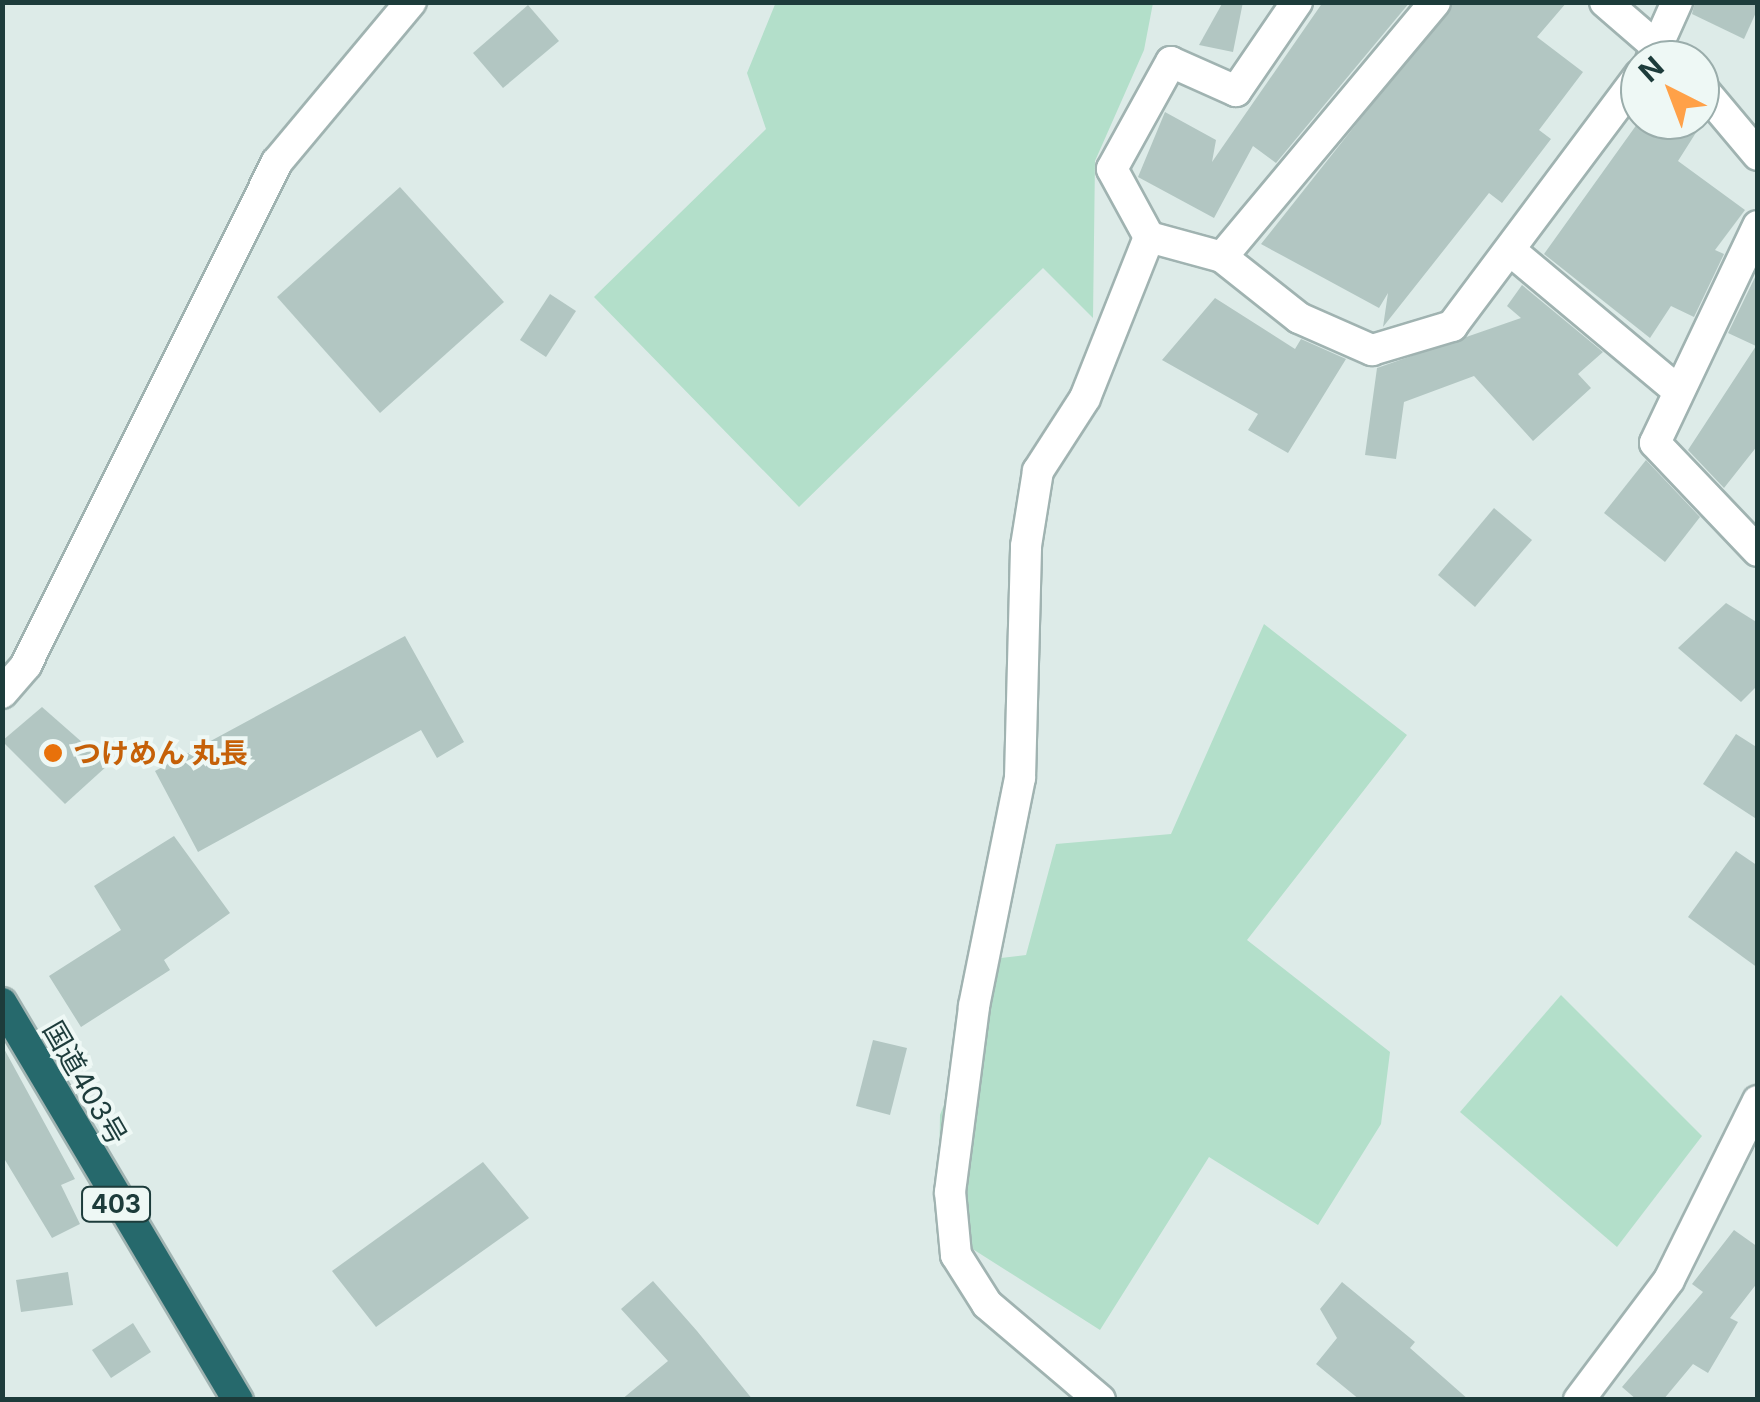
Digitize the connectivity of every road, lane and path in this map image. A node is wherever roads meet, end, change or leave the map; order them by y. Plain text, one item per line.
1 (411, 2) edge
2 (1297, 2) edge
3 (1434, 2) edge
4 (1605, 2) edge
5 (1676, 2) edge
6 (1644, 40) edge
7 (1665, 40) edge
8 (1620, 102) edge
9 (1720, 109) edge
10 (1758, 154) edge
11 (1758, 226) edge
12 (1149, 237) junction
13 (1511, 250) junction
14 (1222, 258) junction
15 (1677, 390) junction
16 (1758, 551) edge
17 (2, 693) edge
18 (2, 1003) edge
19 (1758, 1101) edge
20 (238, 1400) edge
21 (1100, 1400) edge
22 (1578, 1400) edge

1 - 17 street
2 - 12 street
3 - 14 street
4 - 6 street
5 - 7 street
8 - 13 street
9 - 10 street
11 - 15 street
12 - 14 street
12 - 21 street
13 - 14 street
13 - 15 street
15 - 16 street
18 - 20 highway, 国道403号 / 403
19 - 22 street

